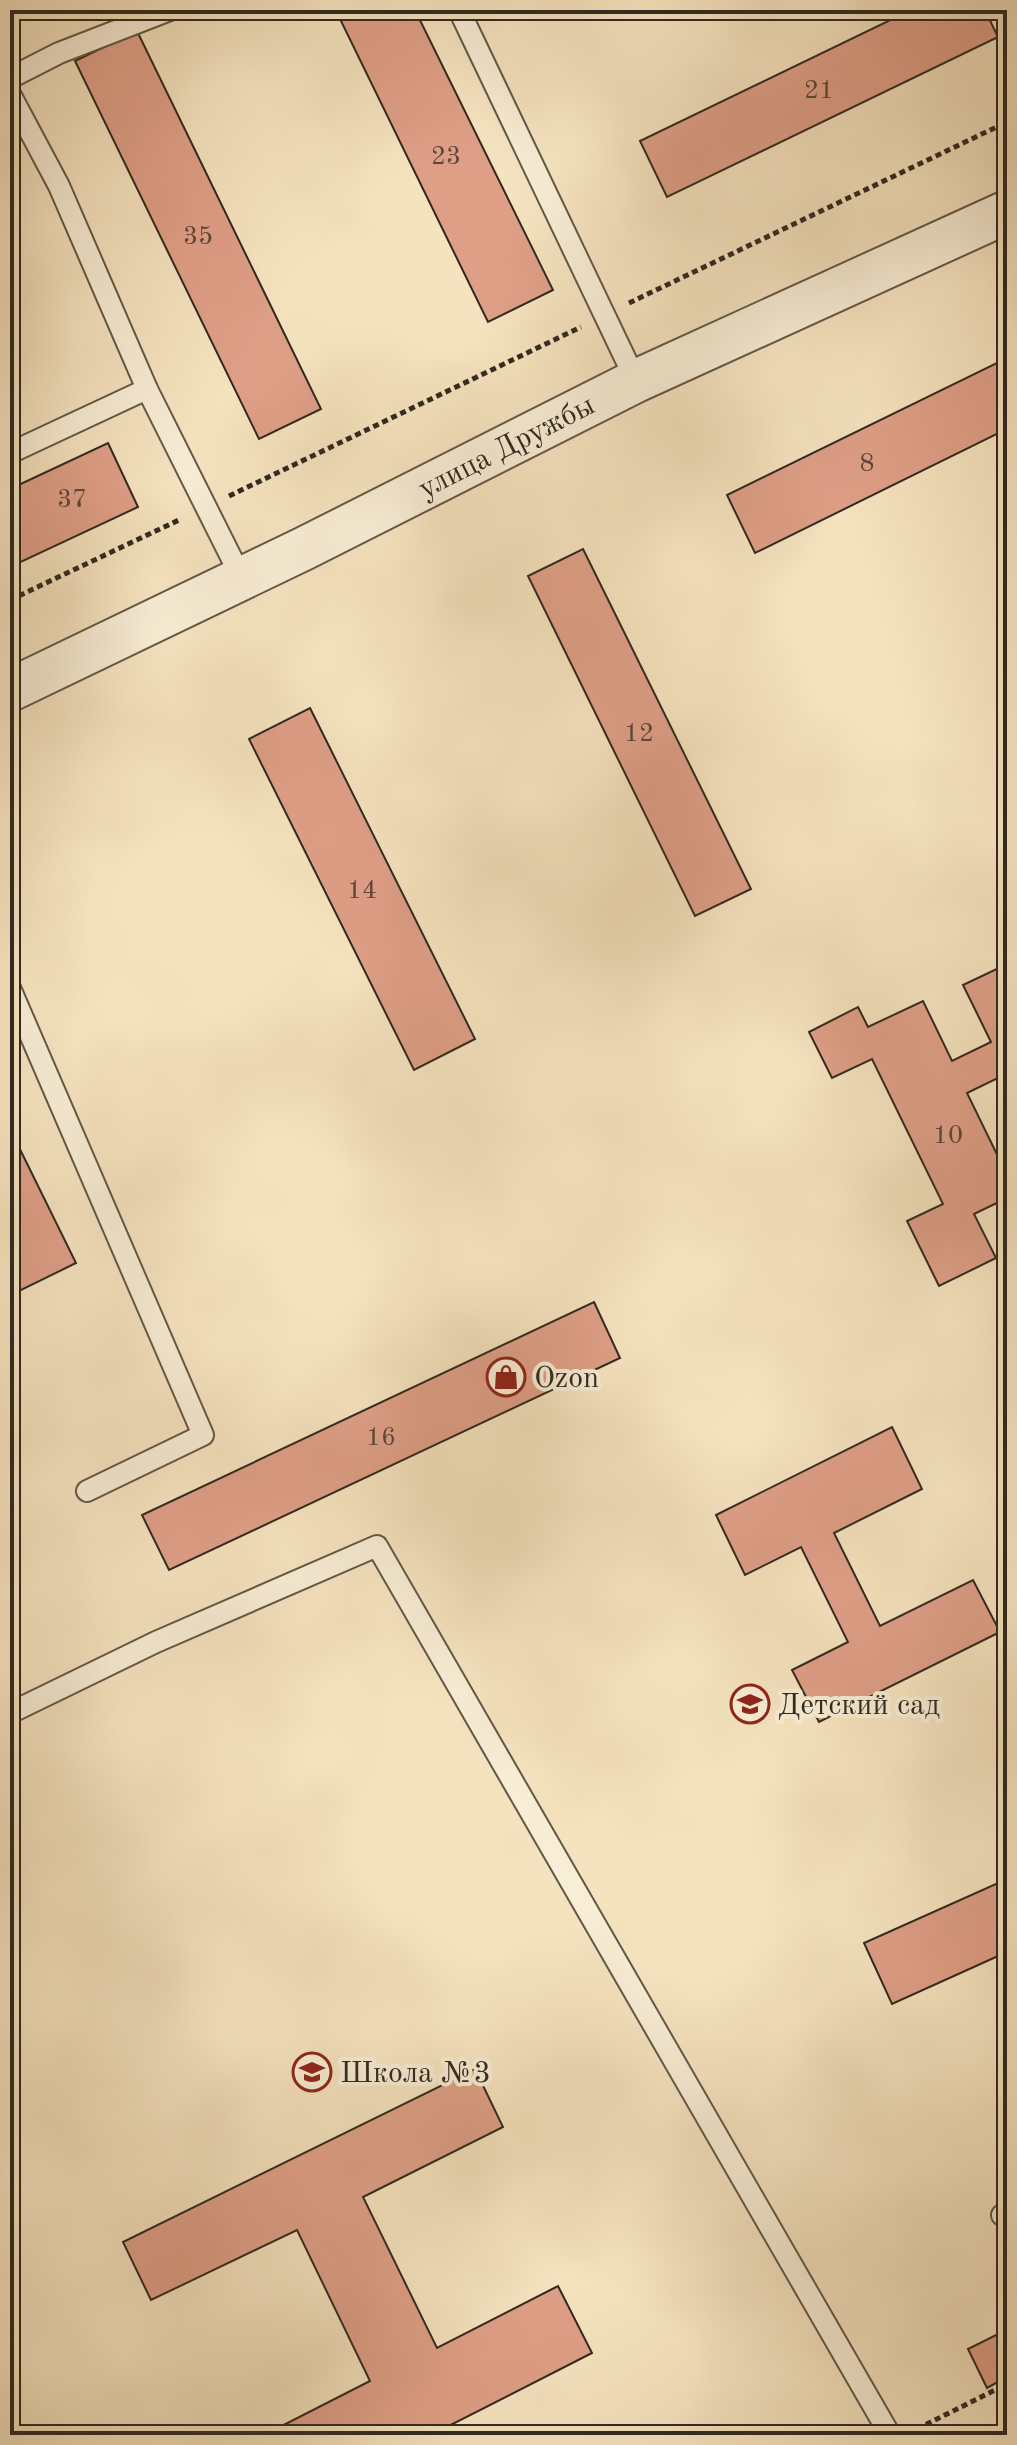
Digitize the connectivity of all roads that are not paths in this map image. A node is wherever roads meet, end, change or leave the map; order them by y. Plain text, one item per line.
1 (170, 10) edge
2 (459, 10) edge
3 (10, 78) edge
4 (10, 94) edge
5 (1007, 212) edge
6 (636, 381) junction
7 (147, 389) junction
8 (10, 453) edge
9 (242, 579) junction
10 (10, 690) edge
11 (10, 988) edge
12 (87, 1491) dead end
13 (10, 1713) edge
14 (890, 2435) edge

1 - 3 lane
2 - 6 lane
4 - 7 lane
5 - 6 street, улица Дружбы
6 - 9 street, улица Дружбы
7 - 8 lane
7 - 9 lane
9 - 10 street, улица Дружбы
11 - 12 lane
13 - 14 lane

